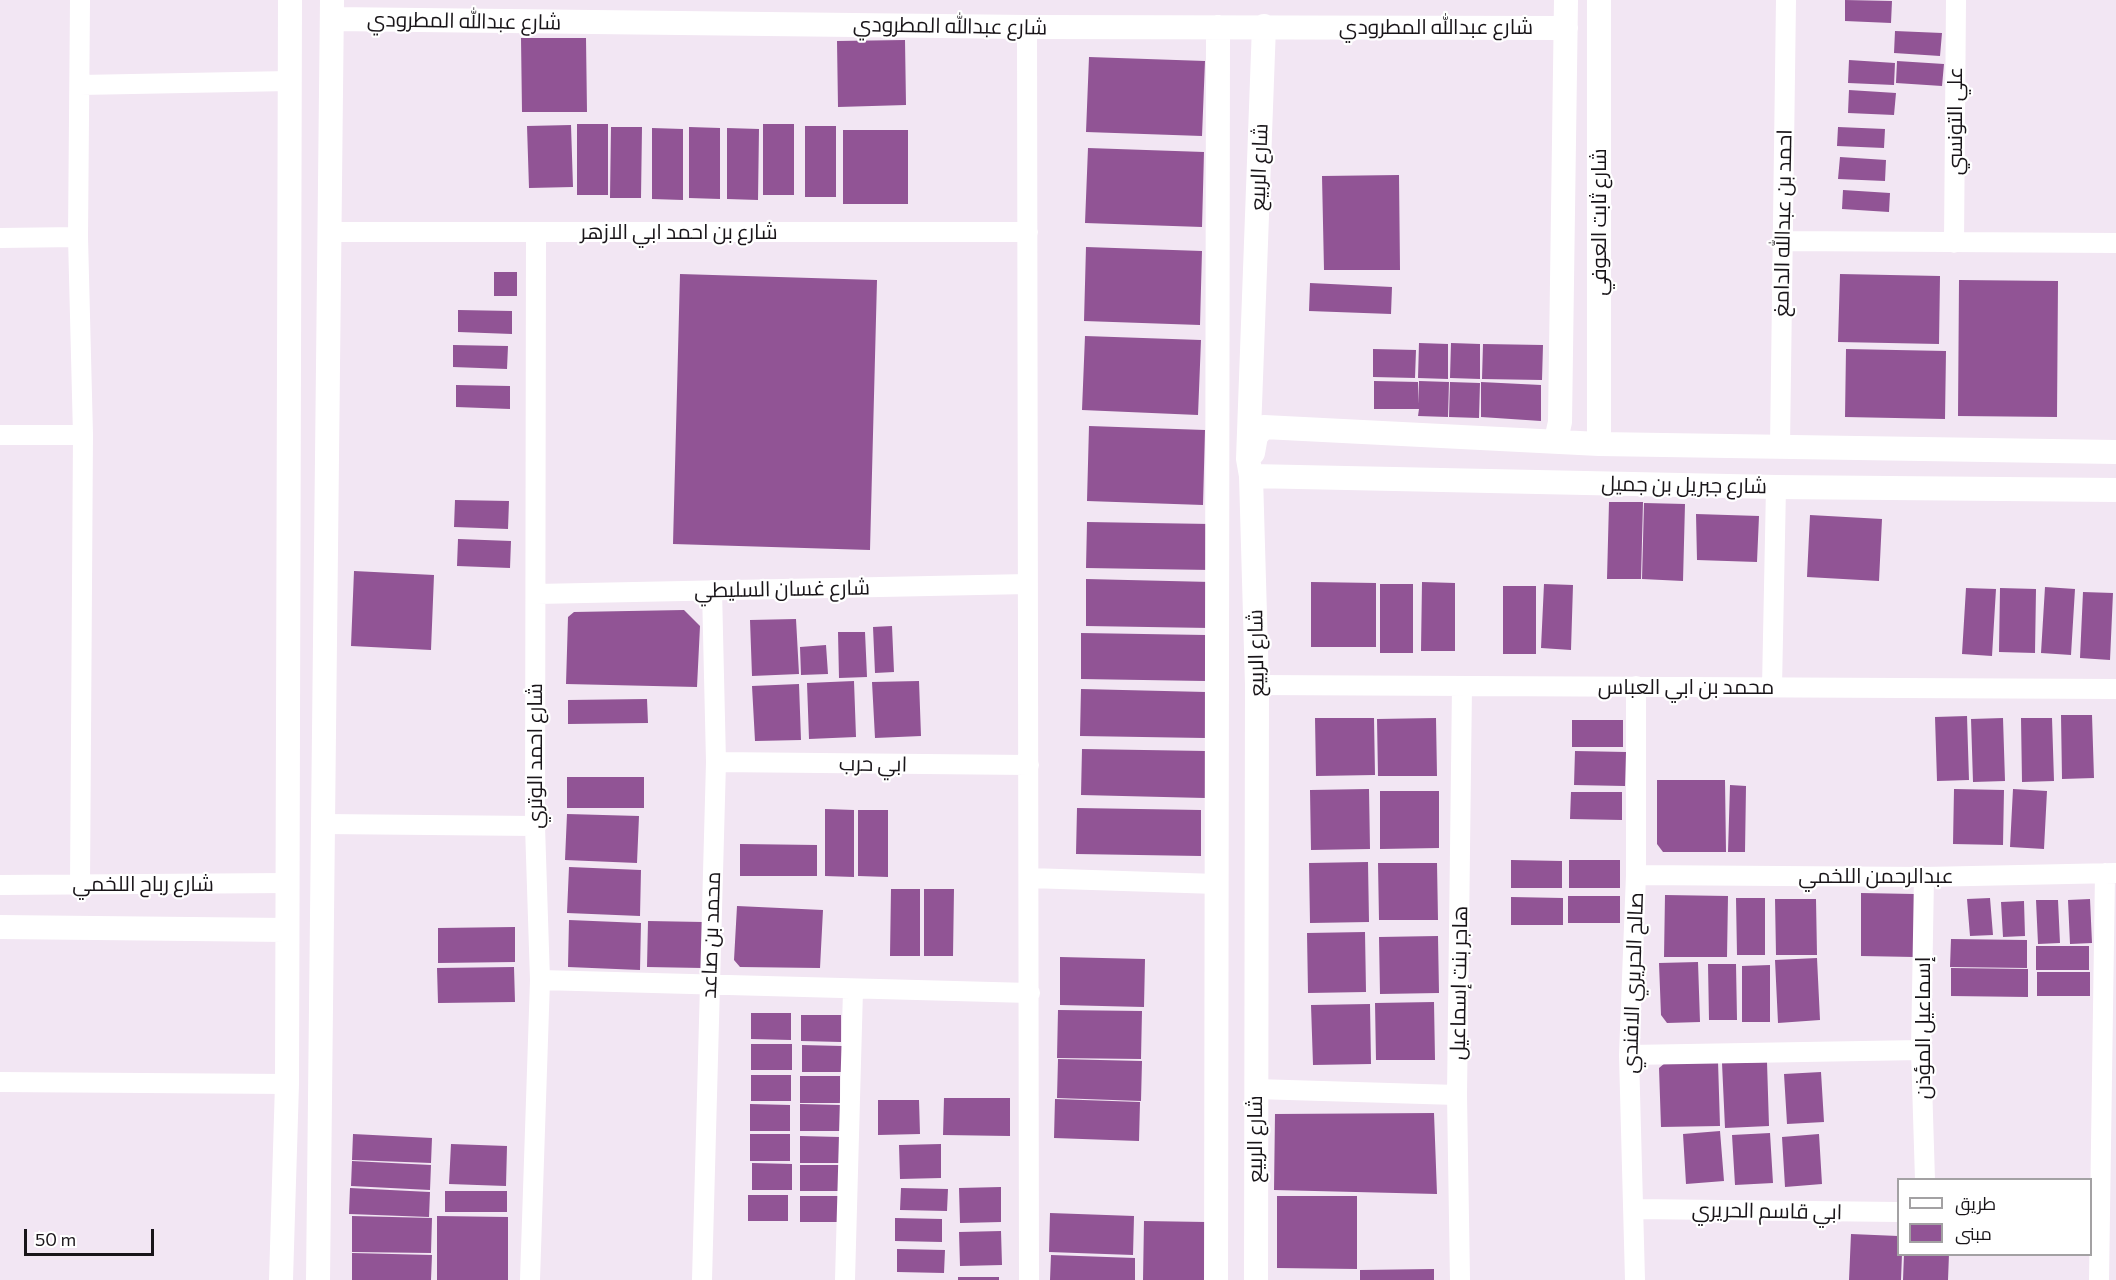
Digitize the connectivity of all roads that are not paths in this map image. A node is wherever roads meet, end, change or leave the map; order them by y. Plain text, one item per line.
1 (80, 0) edge
2 (290, 0) edge
3 (1566, 0) edge
4 (1599, 0) edge
5 (1786, 0) edge
6 (1956, 0) edge
7 (333, 10) edge
8 (1264, 26) junction
9 (1027, 27) junction
10 (1218, 27) junction
11 (1566, 27) junction
12 (290, 81) junction
13 (80, 85) junction
14 (331, 232) junction
15 (536, 232) junction
16 (1028, 232) junction
17 (78, 237) junction
18 (0, 238) edge
19 (1783, 241) junction
20 (1954, 243) junction
21 (2116, 243) edge
22 (1558, 431) junction
23 (1599, 432) junction
24 (0, 435) edge
25 (83, 435) junction
26 (1780, 446) junction
27 (2116, 452) edge
28 (1259, 476) junction
29 (1776, 487) junction
30 (2116, 490) edge
31 (1028, 585) junction
32 (712, 590) junction
33 (536, 594) junction
34 (1257, 684) junction
35 (1462, 686) junction
36 (1636, 686) junction
37 (1772, 687) junction
38 (2116, 689) edge
39 (716, 762) junction
40 (1029, 765) junction
41 (324, 824) junction
42 (535, 826) junction
43 (2111, 873) edge
44 (1636, 875) junction
45 (1924, 877) junction
46 (1029, 878) junction
47 (80, 884) junction
48 (287, 884) junction
49 (1217, 884) junction
50 (0, 885) edge
51 (0, 927) edge
52 (286, 930) junction
53 (540, 980) junction
54 (709, 984) junction
55 (853, 990) junction
56 (1030, 993) junction
57 (1921, 1050) junction
58 (1629, 1055) junction
59 (0, 1082) edge
60 (287, 1084) junction
61 (1255, 1089) junction
62 (1457, 1095) junction
63 (1924, 1178) edge
64 (1635, 1209) junction
65 (1897, 1212) edge
66 (2096, 1215) edge
67 (281, 1280) edge
68 (318, 1280) edge
69 (530, 1280) edge
70 (702, 1280) edge
71 (844, 1280) edge
72 (1029, 1280) edge
73 (1216, 1280) edge
74 (1256, 1280) edge
75 (1460, 1280) edge
76 (1635, 1280) edge
77 (2099, 1280) edge

1 - 13 street
2 - 12 street
3 - 11 street, شارع ثابت العوفي
4 - 23 street, شارع ثابت العوفي
5 - 19 street, احمد بن عبدالله الدامغ
6 - 20 street, علي التونسي
7 - 9 street, شارع عبدالله المطرودي
7 - 14 street
8 - 10 street, شارع عبدالله المطرودي
8 - 11 street, شارع عبدالله المطرودي
8 - 28 street, شارع الربيع
9 - 10 street, شارع عبدالله المطرودي
9 - 16 street
10 - 49 street, شارع الربيع
11 - 22 street, شارع ثابت العوفي
12 - 13 street
12 - 48 street
13 - 17 street
14 - 15 street, شارع بن احمد ابي الازهر
14 - 41 street
15 - 16 street, شارع بن احمد ابي الازهر
15 - 33 street, شارع احمد الوتري
16 - 31 street
17 - 18 street
17 - 25 street
19 - 20 street
19 - 26 street, احمد بن عبدالله الدامغ
20 - 21 street
22 - 23 street, شارع جبريل بن جميل
22 - 28 street, شارع جبريل بن جميل
23 - 26 street, شارع جبريل بن جميل
24 - 25 street
25 - 47 street
26 - 27 street, شارع جبريل بن جميل
28 - 29 street, شارع جبريل بن جميل
28 - 34 street, شارع الربيع
29 - 30 street, شارع جبريل بن جميل
29 - 37 street
31 - 32 street, شارع غسان السليطي
31 - 40 street
32 - 33 street, شارع غسان السليطي
32 - 39 street, محمد بن صاعد
33 - 42 street, شارع احمد الوتري
34 - 35 street, محمد بن ابي العباس
34 - 61 street, شارع الربيع
35 - 36 street, محمد بن ابي العباس
35 - 62 street, هاجر بنت إسماعيل
36 - 37 street, محمد بن ابي العباس
36 - 44 street, صالح الحريري الافندي
37 - 38 street, محمد بن ابي العباس
39 - 40 street, ابي حرب
39 - 54 street, محمد بن صاعد
40 - 46 street
41 - 42 street
41 - 68 street
42 - 53 street, شارع احمد الوتري
43 - 45 street, عبدالرحمن اللخمي
43 - 66 street
44 - 45 street, عبدالرحمن اللخمي
44 - 58 street, صالح الحريري الافندي
45 - 57 street, إسماعيل المؤذن
46 - 49 street
46 - 56 street
47 - 48 street, شارع رباح اللخمي
47 - 50 street, شارع رباح اللخمي
48 - 52 street
49 - 73 street, شارع الربيع
51 - 52 street, شارع رباح اللخمي
52 - 60 street
53 - 54 street
53 - 69 street, شارع احمد الوتري
54 - 55 street
54 - 70 street, محمد بن صاعد
55 - 56 street
55 - 71 street
56 - 72 street
57 - 58 street
57 - 63 street, إسماعيل المؤذن
58 - 64 street, صالح الحريري الافندي
59 - 60 street
60 - 67 street
61 - 62 street
61 - 74 street, شارع الربيع
62 - 75 street, هاجر بنت إسماعيل
64 - 65 street, ابي قاسم الحريري
64 - 76 street, صالح الحريري الافندي
66 - 77 street

